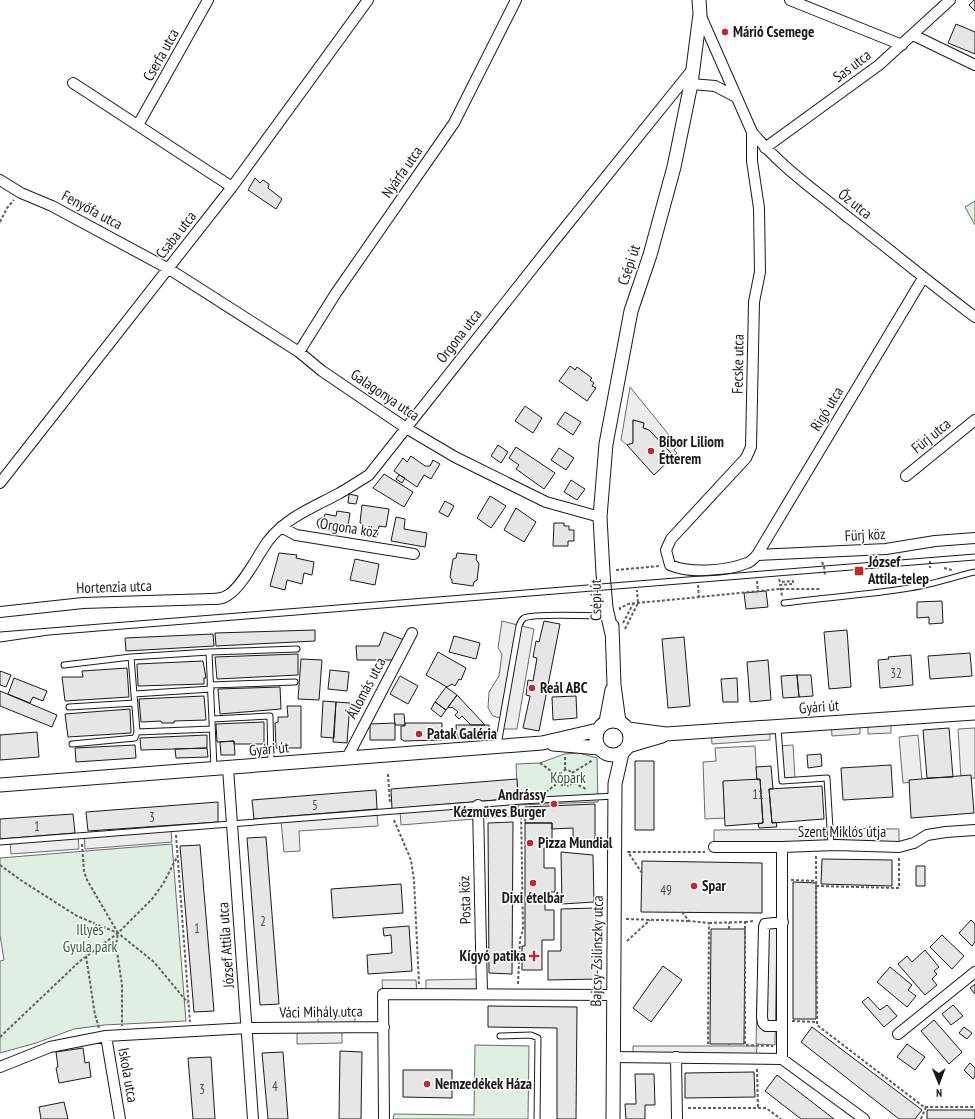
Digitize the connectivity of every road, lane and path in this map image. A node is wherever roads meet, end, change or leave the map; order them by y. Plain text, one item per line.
1 (208, 0) edge
2 (368, 0) edge
3 (516, 0) edge
4 (699, 0) edge
5 (790, 0) edge
6 (950, 0) edge
7 (700, 14) junction
8 (913, 35) junction
9 (902, 45) junction
10 (975, 65) edge
11 (692, 70) junction
12 (72, 84) dead end
13 (691, 84) junction
14 (736, 97) junction
15 (138, 125) junction
16 (752, 132) junction
17 (766, 148) junction
18 (0, 180) edge
19 (232, 187) junction
20 (21, 193) junction
21 (0, 222) edge
22 (169, 269) junction
23 (923, 278) junction
24 (975, 317) edge
25 (299, 352) junction
26 (975, 420) edge
27 (406, 428) junction
28 (906, 476) dead end
29 (0, 484) edge
30 (600, 517) junction
31 (281, 527) junction
32 (975, 538) edge
33 (602, 543) junction
34 (414, 554) dead end
35 (757, 555) junction
36 (930, 561) dead end
37 (670, 565) junction
38 (930, 568) dead end
39 (616, 570) dead end
40 (975, 572) edge
41 (779, 578) dead end
42 (757, 581) dead end
43 (698, 585) dead end
44 (780, 589) junction
45 (827, 589) dead end
46 (637, 590) dead end
47 (758, 592) junction
48 (229, 595) joint
49 (699, 598) junction
50 (638, 603) junction
51 (784, 603) dead end
52 (633, 604) junction
53 (620, 608) dead end
54 (0, 612) edge
55 (608, 616) junction
56 (618, 632) junction
57 (412, 633) dead end
58 (297, 648) dead end
59 (209, 652) junction
60 (131, 657) junction
61 (64, 665) dead end
62 (295, 682) dead end
63 (210, 687) junction
64 (134, 694) junction
65 (135, 703) junction
66 (69, 707) dead end
67 (975, 713) edge
68 (212, 719) junction
69 (613, 726) junction
70 (778, 726) junction
71 (212, 729) junction
72 (137, 732) junction
73 (666, 734) junction
74 (542, 743) junction
75 (72, 744) dead end
76 (498, 746) junction
77 (625, 750) junction
78 (600, 753) junction
79 (565, 754) dead end
80 (347, 758) junction
81 (540, 763) dead end
82 (271, 764) junction
83 (228, 768) junction
84 (214, 769) junction
85 (565, 770) junction
86 (572, 773) junction
87 (388, 774) dead end
88 (558, 776) junction
89 (0, 785) edge
90 (615, 790) junction
91 (478, 805) junction
92 (521, 805) dead end
93 (391, 812) junction
94 (232, 825) junction
95 (176, 829) junction
96 (975, 830) edge
97 (82, 836) junction
98 (0, 842) edge
99 (831, 846) junction
100 (782, 847) junction
101 (713, 850) joint
102 (816, 855) dead end
103 (899, 855) dead end
104 (177, 857) junction
105 (0, 865) edge
106 (642, 873) dead end
107 (789, 880) dead end
108 (816, 881) junction
109 (816, 886) junction
110 (682, 912) dead end
111 (624, 919) dead end
112 (650, 920) junction
113 (689, 921) junction
114 (759, 921) dead end
115 (709, 922) junction
116 (729, 922) junction
117 (745, 922) junction
118 (783, 922) junction
119 (729, 929) dead end
120 (118, 933) junction
121 (624, 943) dead end
122 (86, 956) junction
123 (975, 972) edge
124 (518, 987) dead end
125 (420, 989) dead end
126 (482, 994) junction
127 (613, 995) junction
128 (188, 1003) junction
129 (817, 1022) junction
130 (190, 1023) dead end
131 (785, 1024) junction
132 (384, 1027) junction
133 (120, 1028) dead end
134 (248, 1028) junction
135 (103, 1033) junction
136 (898, 1034) dead end
137 (500, 1036) dead end
138 (0, 1037) edge
139 (708, 1044) dead end
140 (782, 1046) junction
141 (612, 1057) junction
142 (676, 1057) junction
143 (782, 1059) junction
144 (0, 1067) edge
145 (757, 1069) dead end
146 (926, 1107) junction
147 (975, 1107) edge
148 (676, 1108) junction
149 (758, 1108) junction
150 (120, 1119) edge
151 (253, 1119) edge
152 (384, 1119) edge
153 (537, 1119) edge
154 (613, 1119) edge
155 (677, 1119) edge
156 (781, 1119) edge
157 (864, 1119) edge
158 (921, 1119) edge

1 - 15 street, Cserfa utca
2 - 19 street, Csaba utca
3 - 25 street, Nyárfa utca
4 - 7 street, Csépi út
5 - 9 street
6 - 8 street, Sas utca
7 - 11 street, Csépi út
7 - 14 street, Őz utca
8 - 9 street, Sas utca
8 - 10 street
9 - 17 street, Sas utca
11 - 13 street, Csépi út
11 - 27 street, Orgona utca
12 - 15 street
13 - 14 street
13 - 30 street, Csépi út
14 - 16 street, Őz utca
15 - 19 street
16 - 17 street, Őz utca
16 - 37 street, Fecske utca
17 - 23 street, Őz utca
18 - 20 street, Fenyőfa utca
19 - 22 street, Csaba utca
20 - 21 path
20 - 22 street, Fenyőfa utca
22 - 25 street, Galagonya utca
22 - 29 street, Csaba utca
23 - 24 street, Őz utca
23 - 35 street, Rigó utca
25 - 27 street, Galagonya utca
26 - 28 street, Fürj utca
27 - 30 street, Galagonya utca
27 - 31 street, Orgona utca
30 - 33 street, Csépi út
31 - 34 street, Orgona köz
31 - 48 street, Orgona utca
32 - 35 street, Fürj köz
33 - 55 street, Csépi út
33 - 56 street, Csépi út
35 - 37 street
36 - 38 path
37 - 39 path
40 - 51 lane
41 - 44 path
42 - 47 path
43 - 49 path
44 - 45 path
44 - 47 path
46 - 50 path
47 - 49 path
48 - 54 street, Hortenzia utca
49 - 50 path
50 - 52 path
50 - 56 path
52 - 53 path
52 - 56 path
55 - 56 street, Csépi út
55 - 76 lane
56 - 69 street, Csépi út
57 - 80 street, Állomás utca
58 - 59 lane
59 - 60 lane
59 - 63 lane
60 - 61 lane
60 - 64 lane
62 - 63 lane
63 - 64 lane
63 - 68 lane
64 - 65 lane
65 - 66 lane
65 - 72 lane
67 - 70 street, Gyári út
68 - 71 lane
68 - 82 lane
69 - 73 street, Gyári út
69 - 74 street, Gyári út
69 - 77 street
69 - 78 street
70 - 73 street, Gyári út
70 - 99 lane
71 - 72 lane
71 - 84 lane
72 - 75 lane
73 - 77 street, Gyári út
74 - 76 street, Gyári út
74 - 78 street, Gyári út
76 - 80 street, Gyári út
77 - 78 street
77 - 90 street, Bajcsy-Zsilinszky utca
78 - 86 path
78 - 90 street, Bajcsy-Zsilinszky utca
79 - 85 path
80 - 82 street, Gyári út
81 - 88 path
82 - 83 street, Gyári út
83 - 84 street, Gyári út
83 - 94 street, József Attila utca
84 - 89 street, Gyári út
85 - 86 path
85 - 88 path
86 - 88 path
87 - 93 path
90 - 91 lane
90 - 127 street, Bajcsy-Zsilinszky utca
91 - 93 lane
91 - 126 street, Posta köz
92 - 124 path
93 - 94 lane
93 - 125 path
94 - 95 lane
94 - 134 street, József Attila utca
95 - 97 lane
95 - 104 path
96 - 99 street, Szent Miklós útja
97 - 98 lane
97 - 120 path
99 - 100 street, Szent Miklós útja
100 - 101 street
100 - 118 street, Szent Miklós útja
101 - 106 path
102 - 108 path
103 - 109 path
104 - 120 path
104 - 128 path
105 - 120 path
107 - 108 path
108 - 109 path
109 - 129 path
110 - 113 path
111 - 112 path
112 - 113 path
112 - 121 path
113 - 115 path
114 - 117 path
115 - 116 path
115 - 139 path
116 - 117 path
116 - 119 path
117 - 140 path
118 - 131 street, Szent Miklós útja
118 - 131 street
120 - 122 path
120 - 128 path
120 - 133 path
122 - 135 path
122 - 138 path
123 - 136 street
126 - 127 street, Váci Mihály utca
126 - 132 street, Váci Mihály utca
127 - 141 street, Bajcsy-Zsilinszky utca
128 - 130 path
129 - 131 path
129 - 146 path
131 - 140 street, Szent Miklós útja
132 - 134 street, Váci Mihály utca
132 - 152 street
134 - 135 street, Váci Mihály utca
134 - 151 street, József Attila utca
135 - 144 street, Váci Mihály utca
135 - 150 street, Iskola utca
137 - 153 lane
140 - 143 street, Szent Miklós útja
141 - 142 street
141 - 154 street, Bajcsy-Zsilinszky utca
142 - 143 street
142 - 148 street
143 - 157 street
145 - 149 path
146 - 147 path
146 - 158 path
148 - 149 path
148 - 155 street
149 - 156 path

